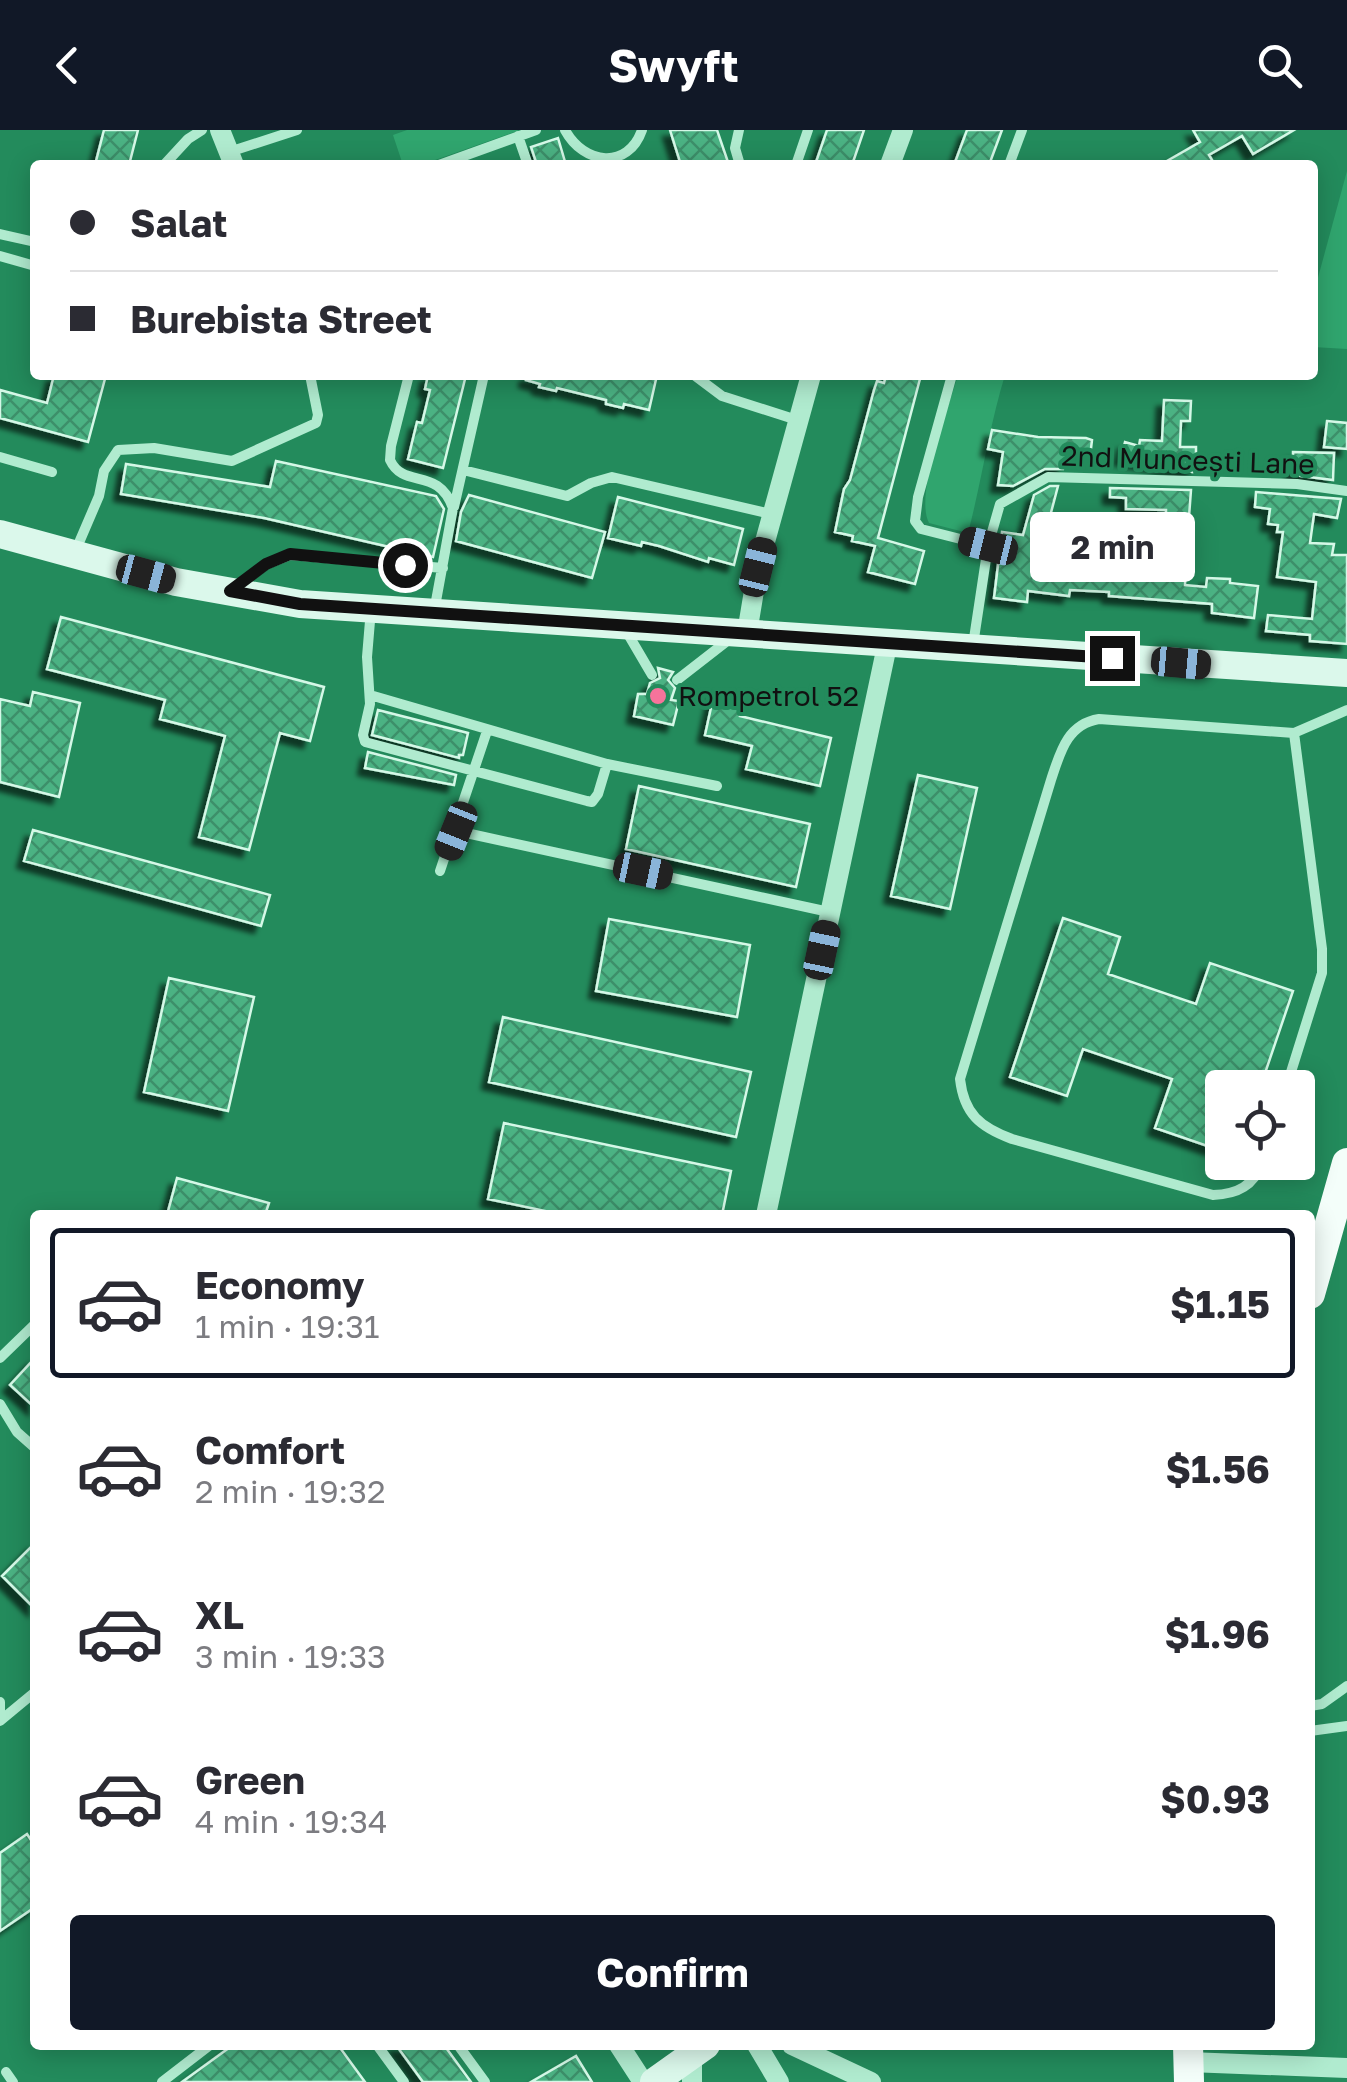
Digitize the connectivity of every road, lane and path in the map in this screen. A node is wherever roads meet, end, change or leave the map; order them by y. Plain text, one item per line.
1 (202, 130) edge
2 (220, 130) edge
3 (298, 130) edge
4 (536, 130) edge
5 (565, 130) edge
6 (642, 130) edge
7 (739, 130) edge
8 (808, 130) edge
9 (903, 130) edge
10 (1022, 130) edge
11 (518, 136) junction
12 (232, 158) edge
13 (169, 160) edge
14 (453, 160) edge
15 (526, 160) edge
16 (739, 160) edge
17 (798, 160) edge
18 (892, 160) edge
19 (1010, 160) edge
20 (0, 234) edge
21 (30, 241) edge
22 (0, 256) edge
23 (30, 265) edge
24 (311, 380) edge
25 (408, 380) edge
26 (483, 380) edge
27 (701, 380) edge
28 (809, 380) edge
29 (951, 380) edge
30 (797, 420) junction
31 (0, 457) edge
32 (463, 470) junction
33 (52, 472) dead end
34 (1347, 491) edge
35 (453, 508) junction
36 (771, 514) junction
37 (1, 538) edge
38 (988, 546) junction
39 (74, 553) junction
40 (443, 568) junction
41 (230, 591) junction
42 (371, 608) junction
43 (434, 612) junction
44 (622, 624) junction
45 (742, 633) junction
46 (888, 641) junction
47 (973, 647) junction
48 (1347, 672) edge
49 (652, 675) dead end
50 (676, 680) dead end
51 (370, 696) junction
52 (1347, 710) edge
53 (488, 732) junction
54 (1294, 733) junction
55 (607, 764) junction
56 (474, 773) junction
57 (717, 786) dead end
58 (456, 831) junction
59 (440, 872) dead end
60 (830, 912) junction
61 (1292, 1070) edge
62 (1346, 1168) edge
63 (1252, 1180) edge
64 (767, 1210) edge
65 (1315, 1276) edge
66 (30, 1329) edge
67 (0, 1358) edge
68 (0, 1404) edge
69 (30, 1444) edge
70 (1347, 1686) edge
71 (30, 1696) edge
72 (0, 1702) edge
73 (1315, 1705) edge
74 (0, 1712) edge
75 (0, 1720) edge
76 (1347, 1726) edge
77 (1315, 1730) edge
78 (204, 2050) edge
79 (381, 2050) edge
80 (462, 2050) edge
81 (622, 2050) edge
82 (759, 2050) edge
83 (803, 2050) edge
84 (697, 2061) edge
85 (1189, 2063) edge
86 (1347, 2068) edge
87 (162, 2082) edge
88 (404, 2082) edge
89 (486, 2082) edge
90 (643, 2082) edge
91 (654, 2082) edge
92 (779, 2082) edge
93 (871, 2082) edge

1 - 13 lane
2 - 12 street
3 - 12 lane
4 - 11 lane
5 - 6 lane
7 - 16 lane
8 - 17 lane
9 - 18 street
10 - 19 lane
11 - 14 lane
11 - 15 lane
20 - 21 lane
22 - 23 lane
24 - 39 lane
25 - 35 lane
26 - 32 lane
27 - 30 lane
28 - 30 street
29 - 38 lane
30 - 36 street
31 - 33 lane
32 - 35 lane
32 - 36 lane
34 - 38 lane, 2nd Muncești Lane
35 - 40 lane
36 - 45 street
37 - 39 main road
38 - 47 lane, 2nd Muncești Lane
39 - 41 main road
40 - 41 lane
40 - 43 lane
41 - 42 main road
42 - 43 main road
42 - 51 lane
43 - 44 main road
44 - 45 main road
44 - 49 lane
45 - 46 main road
45 - 50 lane
46 - 47 main road
46 - 60 street
47 - 48 main road
51 - 53 lane
51 - 56 lane
52 - 54 lane
53 - 55 lane
53 - 56 lane
54 - 61 lane
54 - 63 lane
55 - 56 lane
55 - 57 lane
56 - 58 lane
58 - 59 lane
58 - 60 lane
60 - 64 street
62 - 65 main road
66 - 67 lane
68 - 69 lane
70 - 73 lane
71 - 75 lane
72 - 74 lane
76 - 77 lane
78 - 87 lane
79 - 88 lane
80 - 89 lane
81 - 90 street
82 - 92 street
83 - 93 street
84 - 91 main road
85 - 86 street

